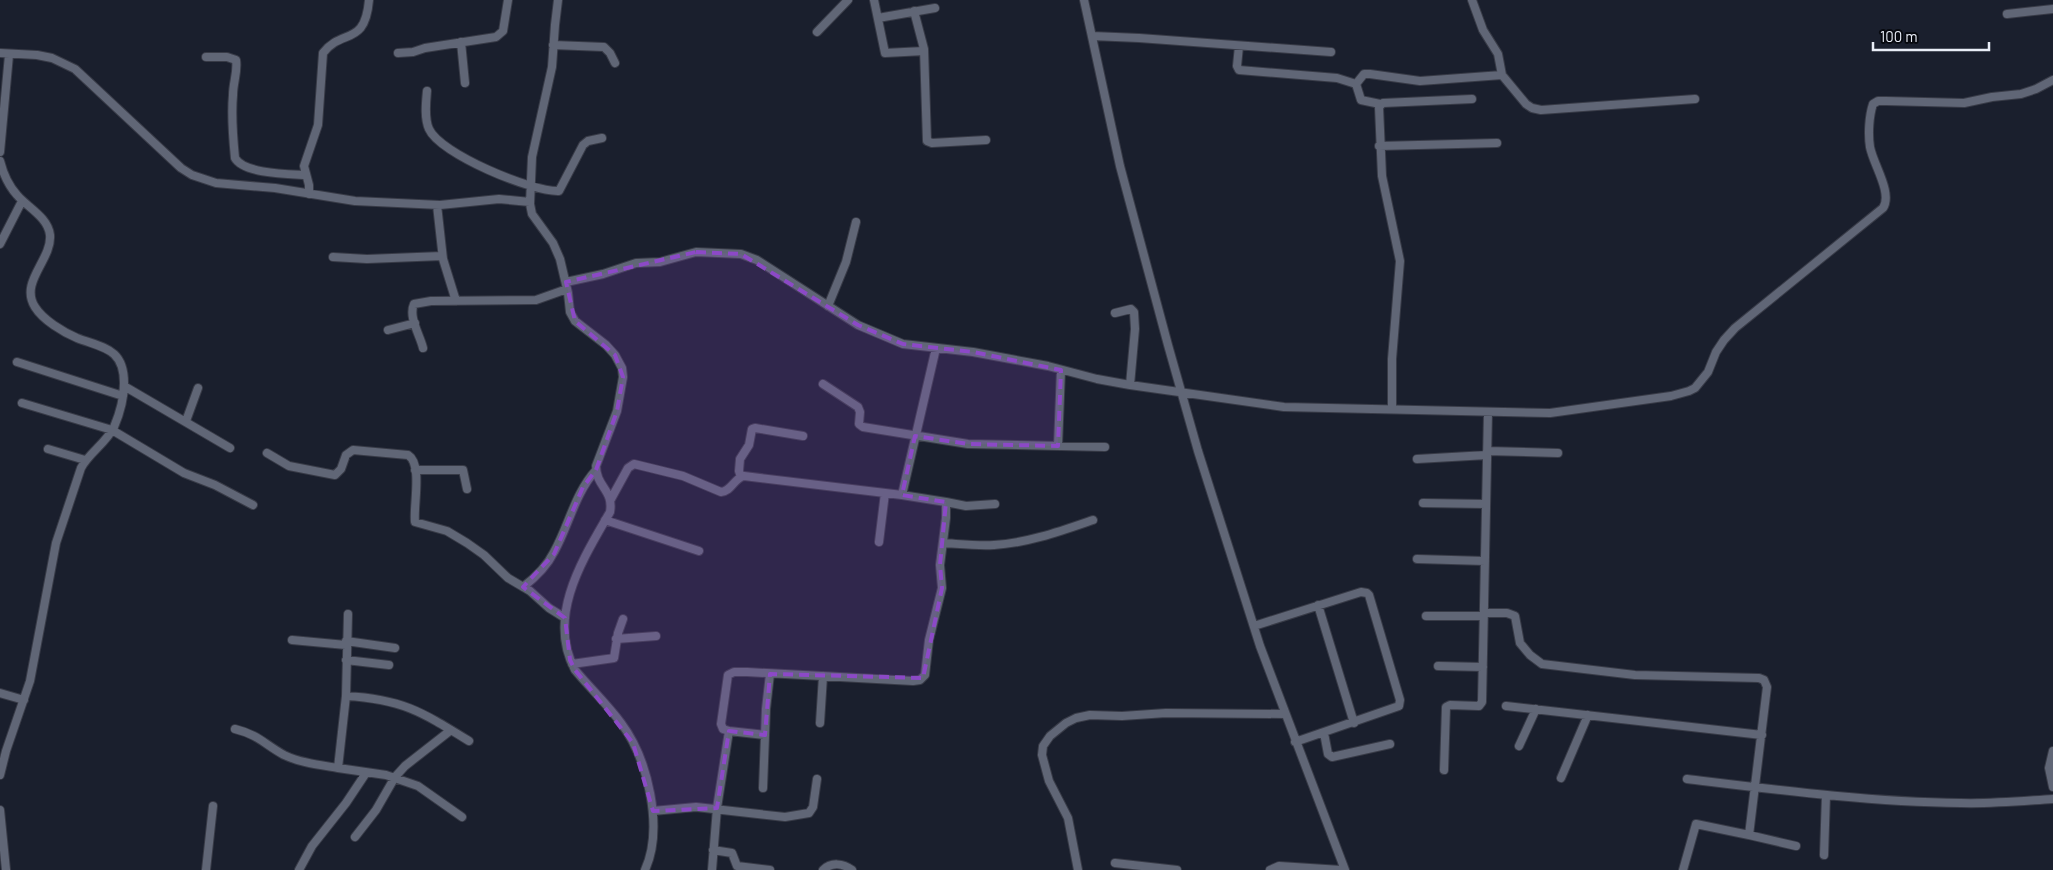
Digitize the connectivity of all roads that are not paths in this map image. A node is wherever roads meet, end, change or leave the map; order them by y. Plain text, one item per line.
1 (369, 0) edge
2 (508, 0) edge
3 (558, 0) edge
4 (848, 0) edge
5 (874, 0) edge
6 (1084, 0) edge
7 (1472, 0) edge
8 (935, 8) dead end
9 (2053, 9) edge
10 (914, 11) junction
11 (2007, 14) dead end
12 (878, 18) junction
13 (817, 32) dead end
14 (1092, 36) junction
15 (461, 42) junction
16 (553, 44) junction
17 (1238, 46) junction
18 (924, 51) junction
19 (1331, 52) dead end
20 (0, 53) edge
21 (398, 53) dead end
22 (9, 55) junction
23 (206, 57) dead end
24 (615, 63) dead end
25 (1502, 75) junction
26 (2053, 80) edge
27 (465, 83) dead end
28 (1356, 84) junction
29 (427, 91) dead end
30 (1472, 99) dead end
31 (1695, 99) dead end
32 (1380, 104) junction
33 (602, 138) dead end
34 (986, 140) dead end
35 (1497, 143) dead end
36 (1379, 146) junction
37 (0, 152) edge
38 (0, 161) edge
39 (306, 175) junction
40 (531, 185) junction
41 (309, 194) junction
42 (22, 201) junction
43 (530, 202) junction
44 (436, 205) junction
45 (856, 222) dead end
46 (0, 244) edge
47 (333, 256) dead end
48 (442, 256) junction
49 (566, 286) junction
50 (456, 301) junction
51 (828, 306) junction
52 (1115, 313) dead end
53 (415, 323) junction
54 (388, 330) dead end
55 (423, 348) dead end
56 (936, 348) junction
57 (17, 362) dead end
58 (1061, 370) junction
59 (822, 384) dead end
60 (1130, 385) junction
61 (124, 386) junction
62 (198, 388) dead end
63 (1182, 393) junction
64 (123, 396) junction
65 (22, 404) dead end
66 (1392, 409) junction
67 (1488, 412) junction
68 (186, 422) junction
69 (112, 430) junction
70 (803, 436) dead end
71 (916, 436) junction
72 (1058, 446) junction
73 (1105, 447) dead end
74 (230, 448) dead end
75 (48, 449) dead end
76 (267, 453) dead end
77 (1487, 453) junction
78 (1558, 453) dead end
79 (1417, 459) dead end
80 (85, 460) junction
81 (415, 470) junction
82 (596, 470) junction
83 (741, 477) junction
84 (467, 489) dead end
85 (885, 493) junction
86 (902, 495) junction
87 (611, 499) junction
88 (946, 502) junction
89 (1423, 503) dead end
90 (995, 504) dead end
91 (1486, 504) junction
92 (253, 505) dead end
93 (605, 520) junction
94 (1093, 520) dead end
95 (879, 542) dead end
96 (943, 543) junction
97 (699, 551) dead end
98 (1417, 559) dead end
99 (1485, 561) junction
100 (524, 587) junction
101 (1318, 605) junction
102 (348, 614) dead end
103 (1484, 614) junction
104 (1426, 616) dead end
105 (564, 618) junction
106 (623, 619) dead end
107 (1254, 626) junction
108 (656, 636) dead end
109 (616, 639) junction
110 (292, 640) dead end
111 (346, 643) junction
112 (395, 648) dead end
113 (346, 660) junction
114 (572, 664) junction
115 (389, 666) dead end
116 (1438, 666) dead end
117 (1483, 667) junction
118 (770, 674) junction
119 (824, 676) junction
120 (0, 693) edge
121 (346, 696) junction
122 (24, 700) junction
123 (1506, 706) dead end
124 (1536, 709) junction
125 (1285, 714) junction
126 (1588, 715) junction
127 (820, 723) dead end
128 (1354, 723) junction
129 (235, 729) dead end
130 (451, 730) junction
131 (729, 732) junction
132 (1324, 733) junction
133 (765, 735) junction
134 (1762, 735) junction
135 (469, 741) dead end
136 (1295, 742) junction
137 (1390, 744) dead end
138 (1519, 746) dead end
139 (2053, 751) edge
140 (338, 768) junction
141 (1444, 770) dead end
142 (366, 773) junction
143 (0, 775) edge
144 (395, 777) junction
145 (1561, 778) dead end
146 (817, 779) dead end
147 (1687, 779) dead end
148 (763, 788) dead end
149 (1756, 788) junction
150 (2053, 788) edge
151 (1826, 795) junction
152 (2053, 799) edge
153 (213, 806) dead end
154 (717, 808) junction
155 (0, 810) edge
156 (653, 811) junction
157 (462, 817) dead end
158 (1749, 835) junction
159 (356, 837) dead end
160 (1796, 846) dead end
161 (714, 850) junction
162 (1824, 855) dead end
163 (1114, 863) dead end
164 (6, 870) edge
165 (206, 870) edge
166 (300, 870) edge
167 (645, 870) edge
168 (712, 870) edge
169 (770, 870) edge
170 (823, 870) edge
171 (852, 870) edge
172 (1078, 870) edge
173 (1177, 870) edge
174 (1270, 870) edge
175 (1343, 870) edge
176 (1684, 870) edge

1 - 39 street
2 - 15 street
3 - 16 street
4 - 13 street
5 - 12 street
6 - 14 street
7 - 25 street
8 - 10 street
9 - 11 street
10 - 12 street
10 - 18 street
12 - 18 street
14 - 17 street
14 - 63 street
15 - 21 street
15 - 27 street
16 - 24 street
16 - 40 street
17 - 19 street
17 - 28 street
18 - 34 street
20 - 22 street
22 - 37 street
22 - 41 street
23 - 39 street
25 - 28 street
25 - 31 street
26 - 67 street
28 - 32 street
29 - 40 street
30 - 32 street
32 - 36 street
33 - 40 street
35 - 36 street
36 - 66 street
38 - 42 street
39 - 41 street
40 - 43 street
41 - 44 street
42 - 46 street
42 - 61 street
43 - 44 street
43 - 49 street
44 - 48 street
45 - 51 street
47 - 48 street
48 - 50 street
49 - 50 street
49 - 51 street
49 - 82 street
50 - 53 street
51 - 56 street
52 - 60 street
53 - 54 street
53 - 55 street
56 - 58 street
56 - 71 street
57 - 64 street
58 - 60 street
58 - 72 street
59 - 71 street
60 - 63 street
61 - 64 street
61 - 68 street
62 - 68 street
63 - 66 street
63 - 107 street
64 - 69 street
65 - 69 street
66 - 67 street
67 - 77 street
68 - 74 street
69 - 80 street
69 - 92 street
70 - 83 street
71 - 72 street
71 - 86 street
72 - 73 street
75 - 80 street
76 - 81 street
77 - 78 street
77 - 79 street
77 - 91 street
80 - 122 street
81 - 84 street
81 - 100 street
82 - 87 street
82 - 100 street
83 - 85 street
83 - 87 street
85 - 86 street
85 - 95 street
86 - 88 street
87 - 93 street
88 - 90 street
88 - 96 street
89 - 91 street
91 - 99 street
93 - 97 street
93 - 105 street
94 - 96 street
96 - 119 street
98 - 99 street
99 - 103 street
100 - 105 street
101 - 107 street
101 - 128 street
101 - 128 street
102 - 111 street
103 - 104 street
103 - 117 street
103 - 134 street
105 - 114 street
106 - 109 street
107 - 125 street
108 - 109 street
109 - 114 street
110 - 111 street
111 - 112 street
111 - 113 street
113 - 115 street
113 - 121 street
114 - 156 street
116 - 117 street
117 - 141 street
118 - 119 street
118 - 131 street
118 - 133 street
119 - 127 street
120 - 122 street
121 - 130 street
121 - 140 street
122 - 143 street
123 - 124 street
124 - 126 street
124 - 138 street
125 - 136 street
125 - 172 street
126 - 134 street
126 - 145 street
128 - 132 street
129 - 140 street
130 - 135 street
130 - 144 street
131 - 133 street
131 - 154 street
132 - 136 street
132 - 137 street
133 - 148 street
134 - 149 street
136 - 175 street
139 - 150 street
140 - 142 street
142 - 144 street
142 - 166 street
144 - 157 street
144 - 159 street
146 - 154 street
147 - 149 street
149 - 151 street
149 - 158 street
151 - 152 street
151 - 162 street
153 - 165 street
154 - 156 street
154 - 161 street
155 - 164 street
156 - 167 street
158 - 160 street
158 - 176 street
161 - 168 street
161 - 169 street
163 - 173 street
170 - 171 street
174 - 175 street

